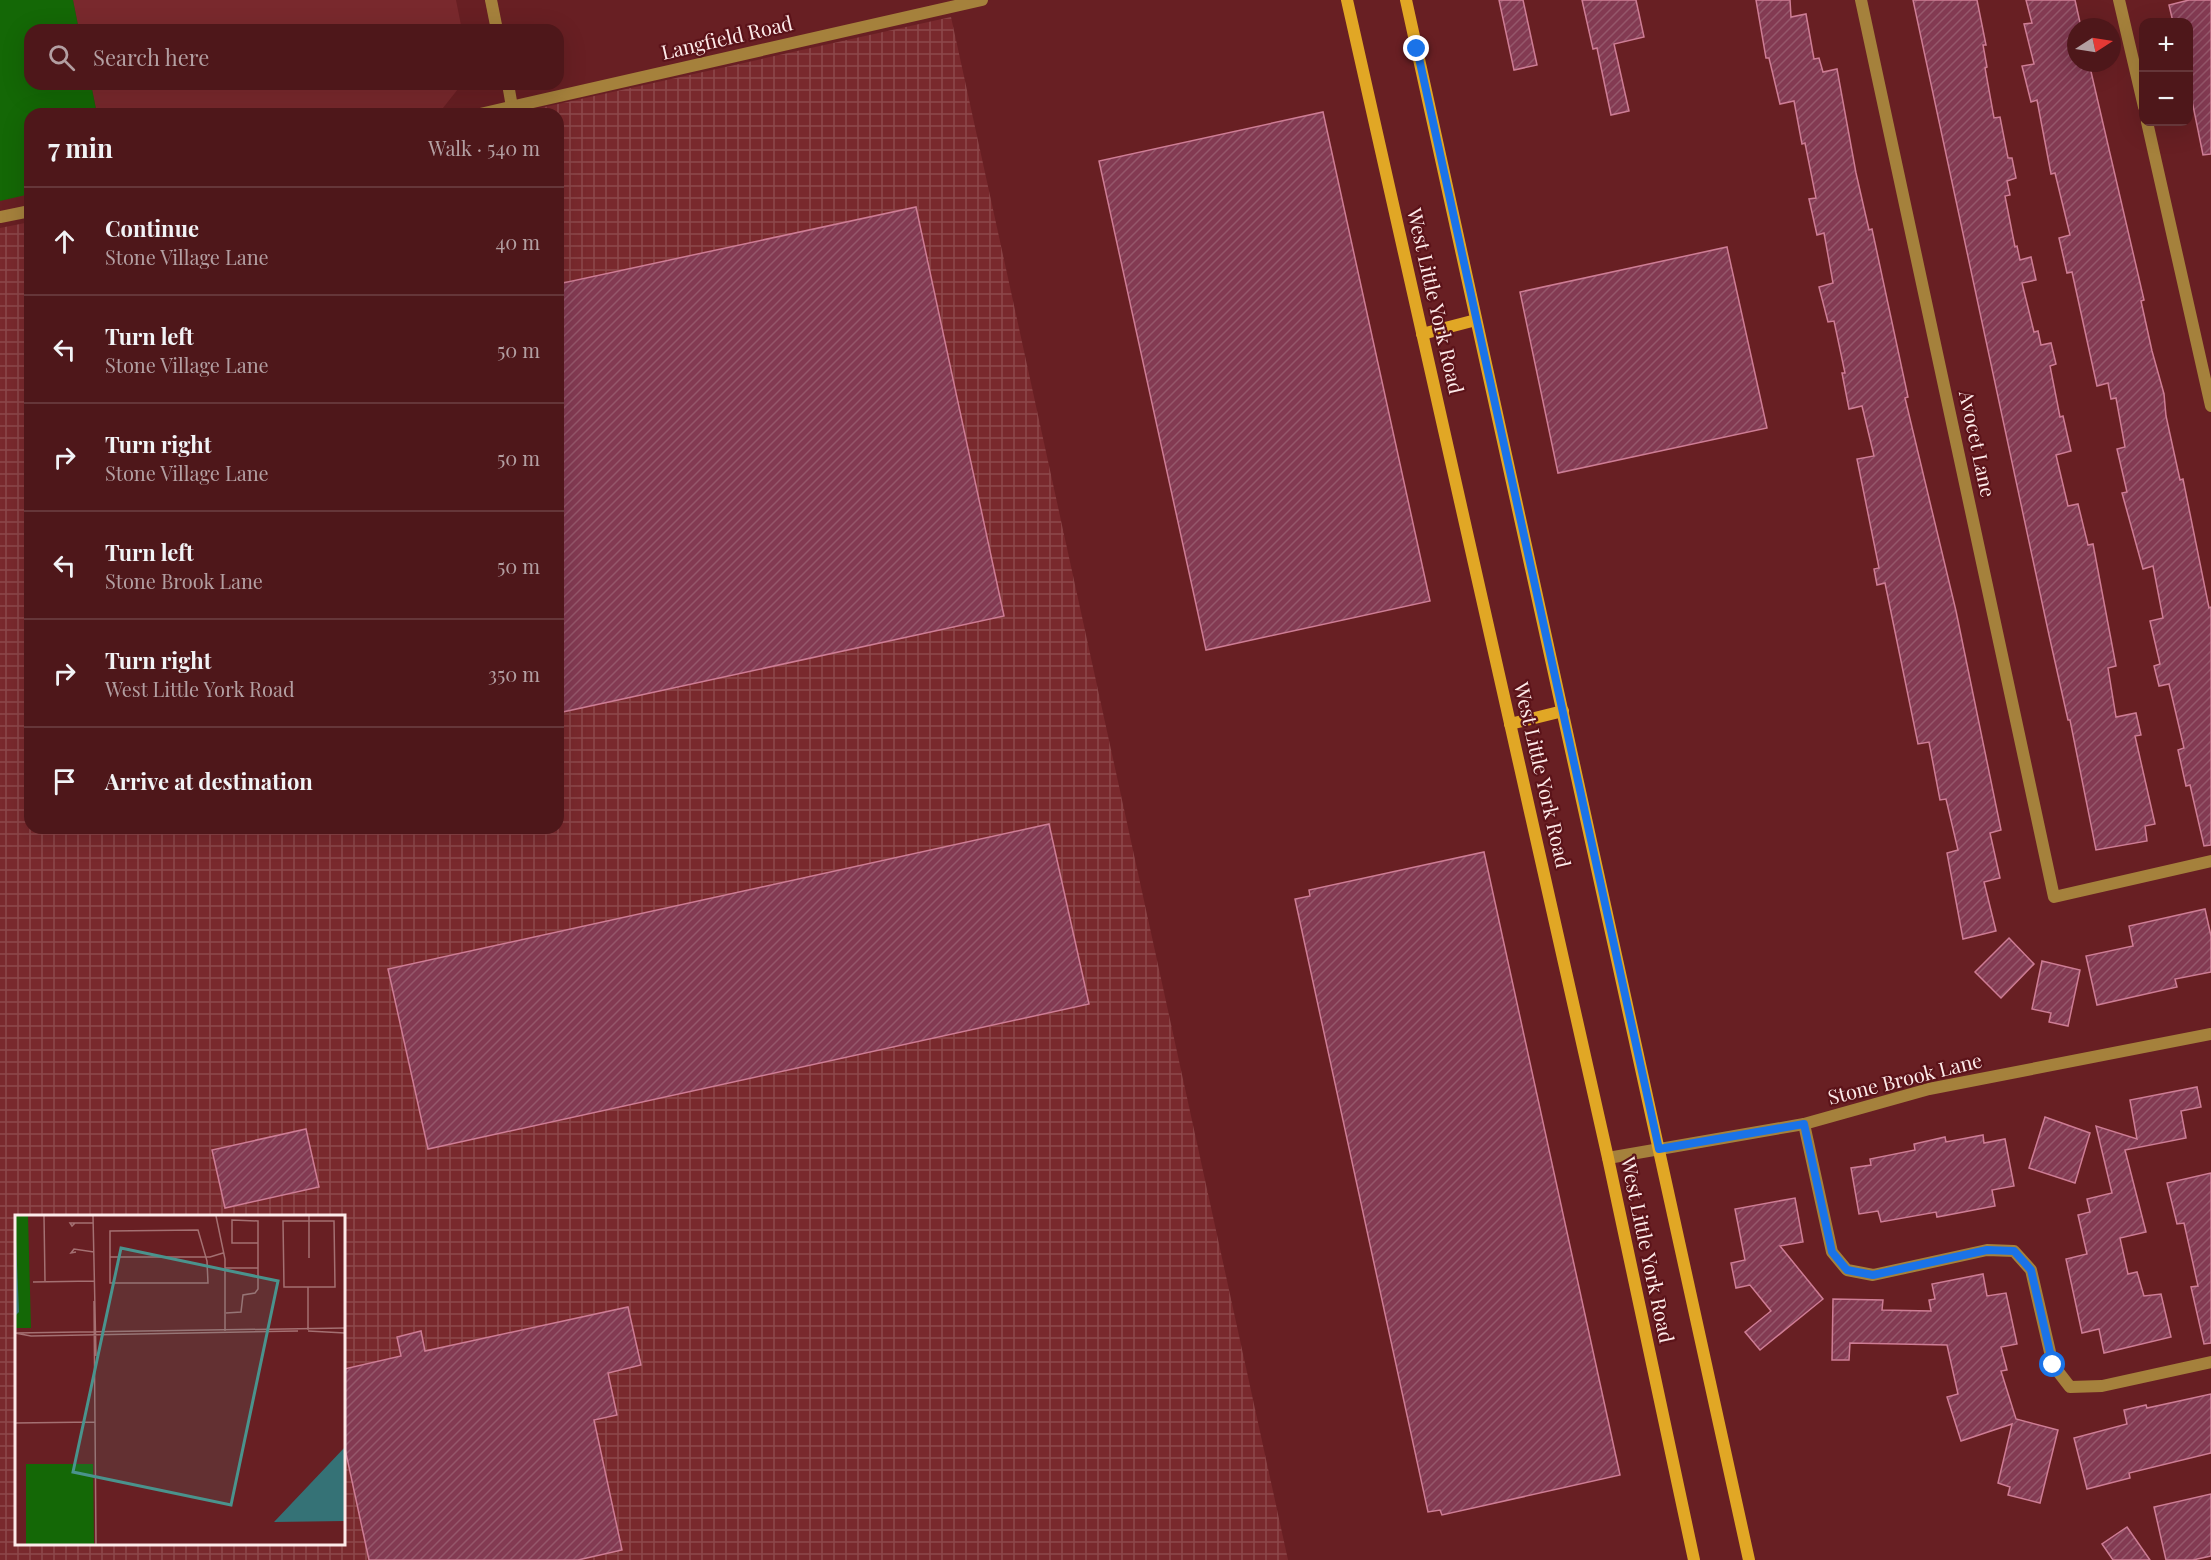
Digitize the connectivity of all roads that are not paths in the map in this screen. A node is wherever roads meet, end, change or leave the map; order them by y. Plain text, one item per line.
1 (491, 0) edge
2 (982, 0) edge
3 (1347, 0) edge
4 (1406, 0) edge
5 (1861, 0) edge
6 (2119, 0) edge
7 (496, 24) edge
8 (2139, 86) edge
9 (509, 90) edge
10 (513, 107) junction
11 (508, 108) edge
12 (2148, 126) edge
13 (24, 212) edge
14 (0, 217) edge
15 (1476, 320) junction
16 (1422, 334) junction
17 (2211, 406) edge
18 (1563, 711) junction
19 (1510, 724) junction
20 (2211, 861) edge
21 (2211, 1034) edge
22 (1804, 1124) junction
23 (1659, 1149) junction
24 (1608, 1158) junction
25 (2211, 1362) edge
26 (1694, 1560) edge
27 (1749, 1560) edge

1 - 7 street
2 - 10 street, Langfield Road
3 - 16 main road, West Little York Road
4 - 15 main road, West Little York Road
5 - 20 street, Avocet Lane
6 - 8 street
9 - 10 street
10 - 11 street, Langfield Road
12 - 17 street
13 - 14 street
15 - 16 main road
15 - 18 main road, West Little York Road
16 - 19 main road, West Little York Road
18 - 19 main road
18 - 23 main road, West Little York Road
19 - 24 main road, West Little York Road
21 - 22 street, Stone Brook Lane
22 - 23 street, Stone Brook Lane
22 - 25 street
23 - 24 street, Stone Brook Lane
23 - 27 main road, West Little York Road
24 - 26 main road, West Little York Road

